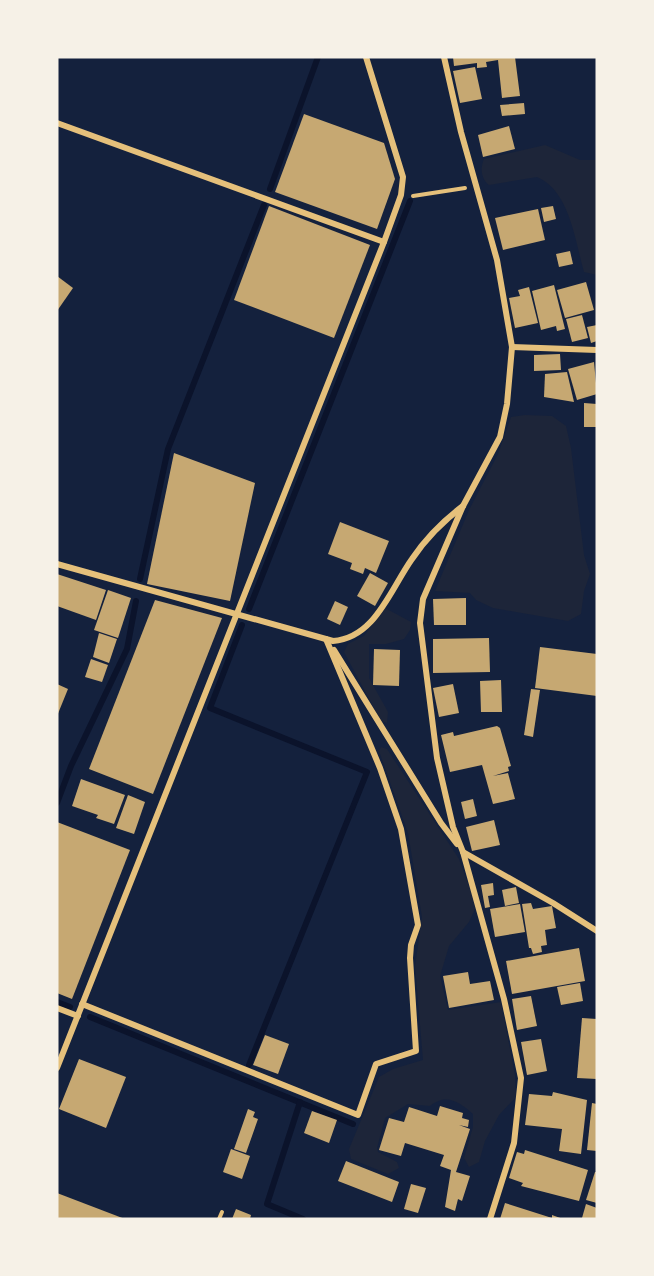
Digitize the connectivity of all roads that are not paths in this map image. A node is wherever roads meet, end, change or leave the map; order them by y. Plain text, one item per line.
1 (366, 57) edge
2 (444, 57) edge
3 (57, 123) edge
4 (384, 242) junction
5 (512, 347) junction
6 (597, 350) edge
7 (464, 506) junction
8 (57, 564) edge
9 (236, 613) junction
10 (326, 639) junction
11 (463, 852) junction
12 (597, 931) edge
13 (82, 1004) junction
14 (57, 1008) edge
15 (78, 1016) junction
16 (57, 1068) edge
17 (490, 1219) edge

1 - 4 street
2 - 5 street
3 - 4 street
4 - 9 street
5 - 6 street
5 - 7 street
7 - 10 street
7 - 11 street
8 - 9 street
9 - 10 street
9 - 13 street
10 - 11 street
10 - 13 street
11 - 12 street
11 - 17 street
13 - 15 street
14 - 15 street
15 - 16 street

